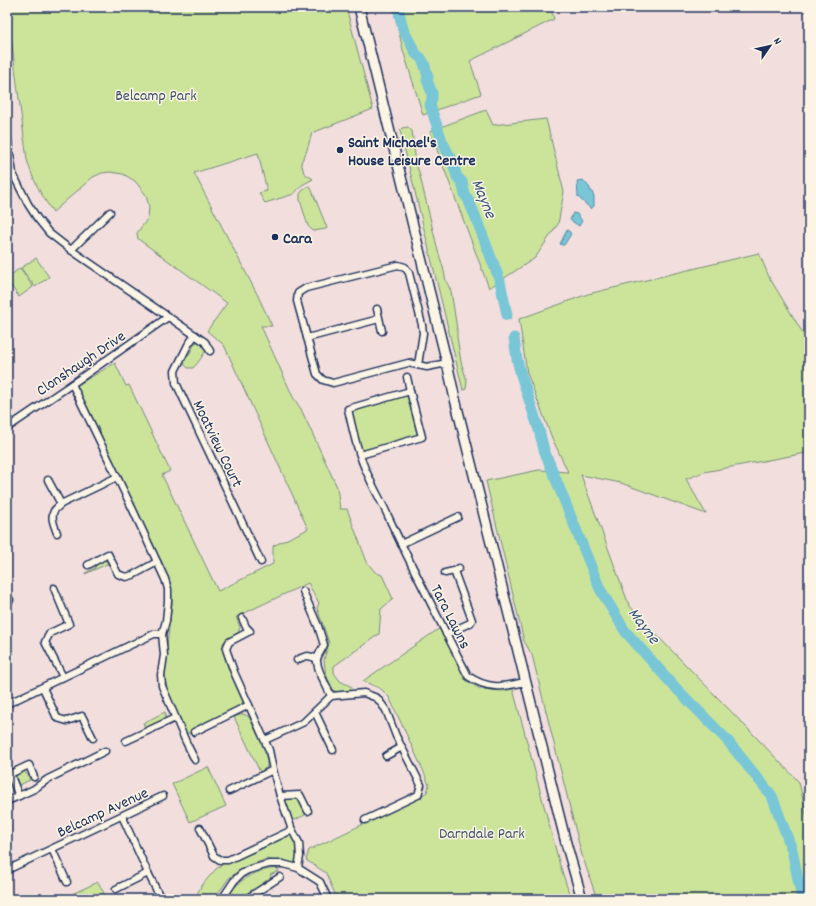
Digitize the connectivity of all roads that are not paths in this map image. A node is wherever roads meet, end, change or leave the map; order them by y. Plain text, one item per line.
1 (359, 7) edge
2 (7, 134) edge
3 (110, 212) dead end
4 (71, 250) junction
5 (377, 309) dead end
6 (168, 317) junction
7 (379, 319) junction
8 (382, 331) dead end
9 (195, 335) junction
10 (307, 338) junction
11 (210, 351) dead end
12 (447, 362) junction
13 (418, 365) junction
14 (407, 378) dead end
15 (72, 384) junction
16 (410, 391) junction
17 (7, 428) edge
18 (360, 455) junction
19 (117, 478) junction
20 (48, 480) dead end
21 (61, 504) junction
22 (458, 517) dead end
23 (57, 533) dead end
24 (401, 544) junction
25 (157, 562) junction
26 (261, 562) dead end
27 (88, 565) dead end
28 (445, 573) dead end
29 (54, 588) dead end
30 (303, 591) dead end
31 (242, 618) dead end
32 (162, 634) junction
33 (446, 634) junction
34 (317, 659) junction
35 (297, 660) dead end
36 (63, 677) junction
37 (525, 682) junction
38 (44, 687) junction
39 (331, 696) junction
40 (7, 704) edge
41 (249, 706) junction
42 (315, 712) junction
43 (175, 718) junction
44 (194, 732) dead end
45 (93, 738) dead end
46 (266, 740) junction
47 (126, 741) dead end
48 (402, 747) junction
49 (333, 750) dead end
50 (105, 751) dead end
51 (386, 756) dead end
52 (195, 760) dead end
53 (273, 770) junction
54 (34, 777) dead end
55 (229, 791) dead end
56 (19, 796) junction
57 (163, 796) dead end
58 (280, 796) junction
59 (7, 801) edge
60 (308, 811) dead end
61 (122, 816) junction
62 (365, 820) dead end
63 (200, 828) dead end
64 (292, 830) junction
65 (52, 849) junction
66 (298, 868) junction
67 (7, 870) edge
68 (148, 873) junction
69 (280, 877) dead end
70 (68, 882) dead end
71 (116, 889) dead end
72 (256, 896) edge
73 (161, 899) edge
74 (222, 899) edge
75 (246, 899) edge
76 (328, 899) edge
77 (582, 899) edge

1 - 12 main road
2 - 4 street
3 - 4 street
4 - 6 street
5 - 7 street
6 - 9 street
6 - 15 street, Clonshaugh Drive
7 - 8 street
7 - 10 street
9 - 11 street
9 - 26 street, Moatview Court
10 - 13 street
10 - 13 street
12 - 13 street
12 - 37 main road
14 - 16 street
15 - 17 street, Clonshaugh Drive
15 - 19 street
16 - 18 street
16 - 18 street, Tara Lawns
18 - 24 street, Tara Lawns
19 - 21 street
19 - 25 street
20 - 21 street
21 - 23 street
22 - 24 street
24 - 33 street, Tara Lawns
25 - 27 street
25 - 32 street
28 - 33 street
29 - 36 street
30 - 34 street
31 - 41 street
32 - 36 street
32 - 43 street
33 - 37 street, Tara Lawns
34 - 35 street
34 - 39 street
36 - 38 street
37 - 77 main road
38 - 40 street
38 - 45 street
39 - 42 street
39 - 48 street
41 - 44 street
41 - 46 street
42 - 46 street
42 - 49 street
43 - 47 street
43 - 52 street
46 - 53 street
48 - 51 street
48 - 62 street
50 - 56 street
53 - 55 street
53 - 58 street
54 - 56 street
56 - 59 street
57 - 61 street, Belcamp Avenue
58 - 60 street
58 - 64 street
61 - 65 street, Belcamp Avenue
61 - 68 street
63 - 64 street
64 - 66 street
65 - 67 street, Belcamp Avenue
65 - 70 street, Belcamp Avenue
66 - 74 street
66 - 76 street
68 - 71 street
68 - 73 street
69 - 72 street
72 - 75 street

